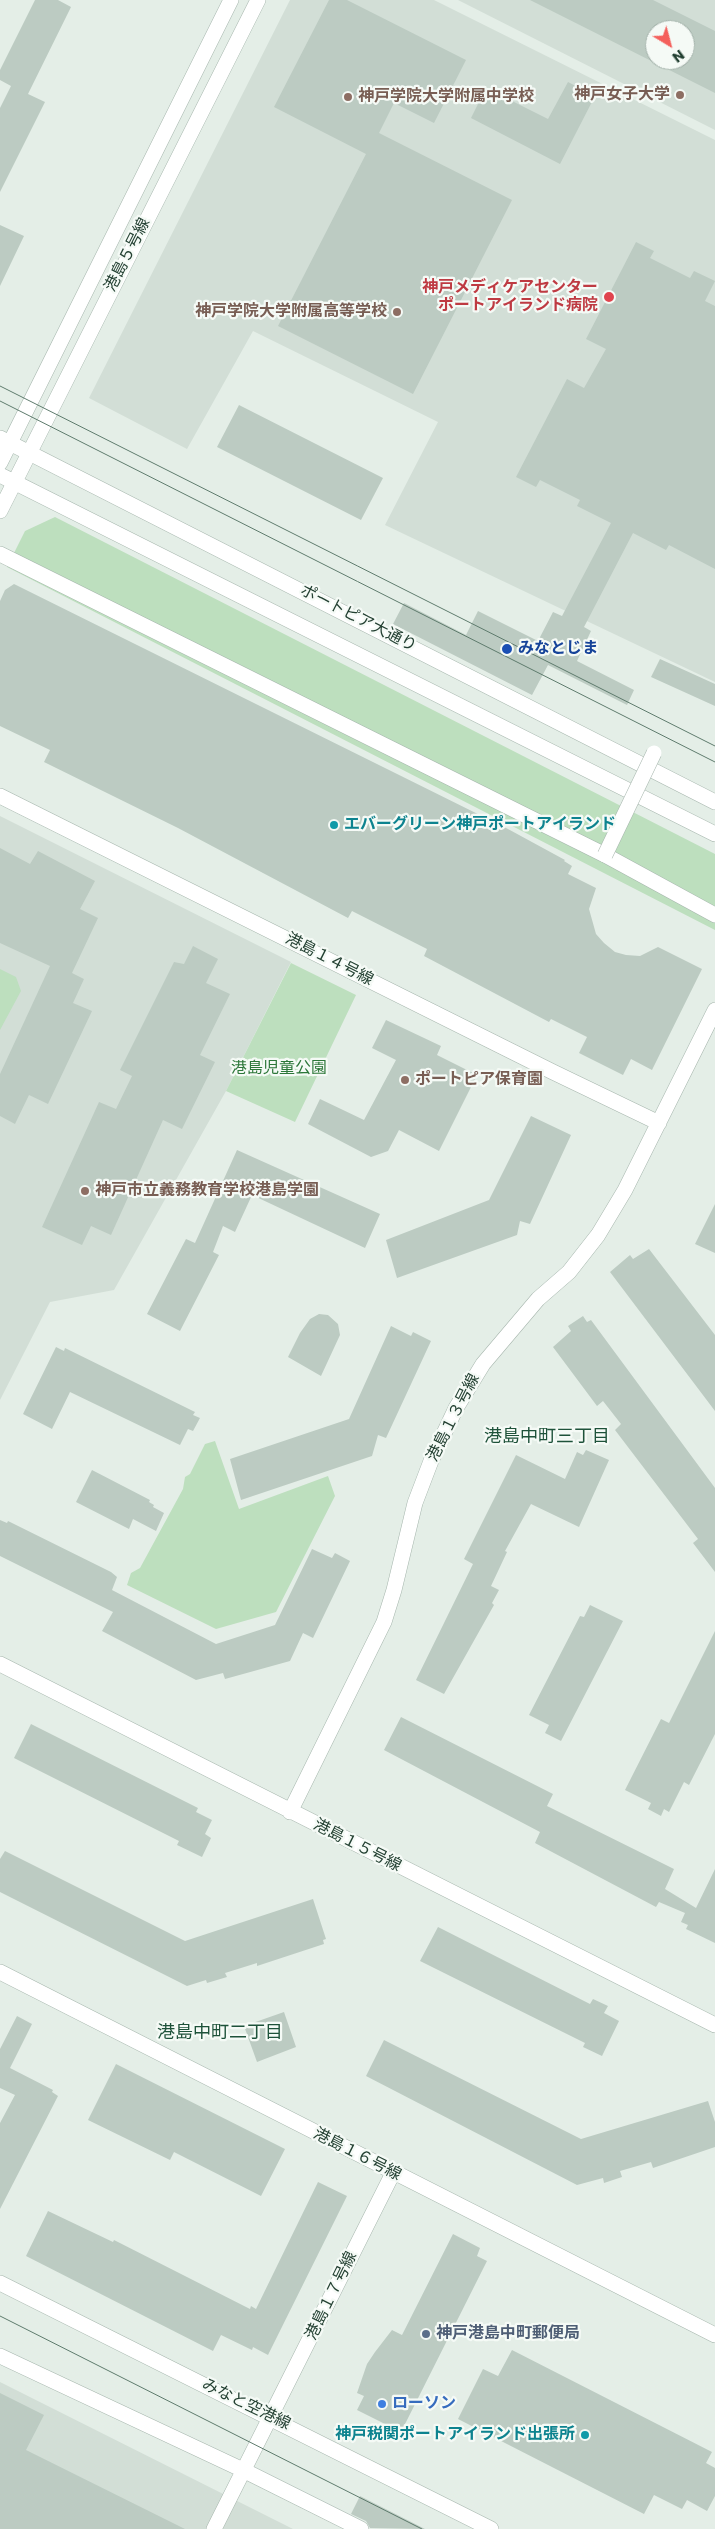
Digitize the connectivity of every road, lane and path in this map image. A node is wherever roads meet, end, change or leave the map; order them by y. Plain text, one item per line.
1 (231, 0) edge
2 (258, 0) edge
3 (5, 441) edge
4 (29, 453) junction
5 (0, 463) edge
6 (0, 475) edge
7 (14, 482) junction
8 (0, 511) edge
9 (0, 554) edge
10 (654, 753) dead end
11 (0, 796) edge
12 (715, 802) edge
13 (715, 834) edge
14 (604, 855) junction
15 (715, 915) edge
16 (715, 1010) edge
17 (659, 1123) junction
18 (0, 1664) edge
19 (290, 1812) junction
20 (0, 1972) edge
21 (715, 2026) edge
22 (393, 2173) junction
23 (0, 2283) edge
24 (715, 2335) edge
25 (0, 2356) edge
26 (272, 2418) junction
27 (243, 2470) junction
28 (214, 2529) edge
29 (361, 2529) edge
30 (492, 2529) edge

1 - 3 street, 港島５号線
2 - 4 street, 港島５号線
3 - 4 street, ポートピア大通り
3 - 5 street, 港島５号線
4 - 7 street, 港島５号線
4 - 12 street, ポートピア大通り
6 - 7 street, ポートピア大通り
7 - 8 street, 港島５号線
7 - 13 street, ポートピア大通り
9 - 14 street
10 - 14 street, bridge
11 - 17 street, 港島１４号線
14 - 15 street
16 - 17 street, 港島１３号線
17 - 19 street, 港島１３号線
18 - 19 street, 港島１５号線
19 - 21 street, 港島１５号線
20 - 22 street, 港島１６号線
22 - 24 street, 港島１６号線
22 - 26 street, 港島１７号線
23 - 26 street, みなと空港線
25 - 27 street
26 - 27 street, 港島１７号線
26 - 30 street, みなと空港線
27 - 28 street, 港島１７号線
27 - 29 street

